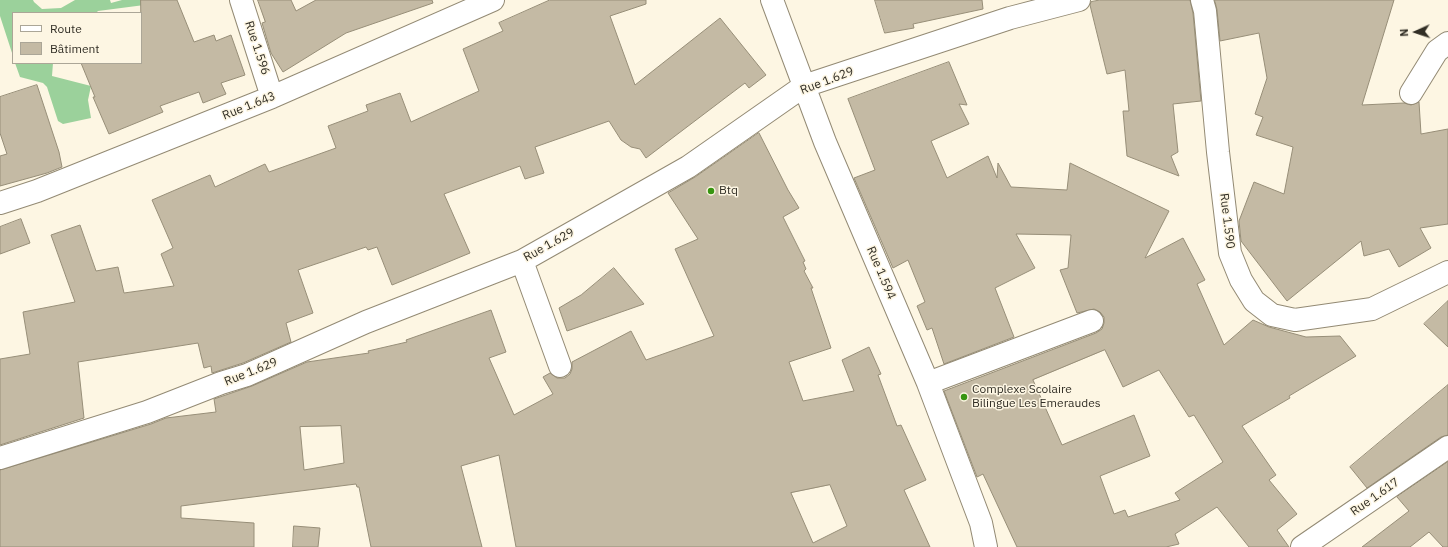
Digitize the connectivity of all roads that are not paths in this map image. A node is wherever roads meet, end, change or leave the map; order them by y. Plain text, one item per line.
1 (241, 0) edge
2 (772, 0) edge
3 (1079, 0) edge
4 (1202, 0) edge
5 (490, 1) edge
6 (1448, 43) edge
7 (804, 86) junction
8 (1411, 93) dead end
9 (272, 97) junction
10 (0, 203) edge
11 (522, 261) junction
12 (1448, 272) edge
13 (1092, 321) dead end
14 (560, 366) dead end
15 (928, 383) junction
16 (1448, 447) edge
17 (0, 458) edge
18 (986, 547) edge
19 (1302, 547) edge

1 - 9 street, Rue 1.596
2 - 7 street, Rue 1.594
3 - 7 street, Rue 1.629
4 - 12 street, Rue 1.590
5 - 9 street, Rue 1.643
6 - 8 street
7 - 11 street, Rue 1.629
7 - 15 street, Rue 1.594
9 - 10 street, Rue 1.643
11 - 14 street
11 - 17 street, Rue 1.629
13 - 15 street
15 - 18 street, Rue 1.594
16 - 19 street, Rue 1.617

